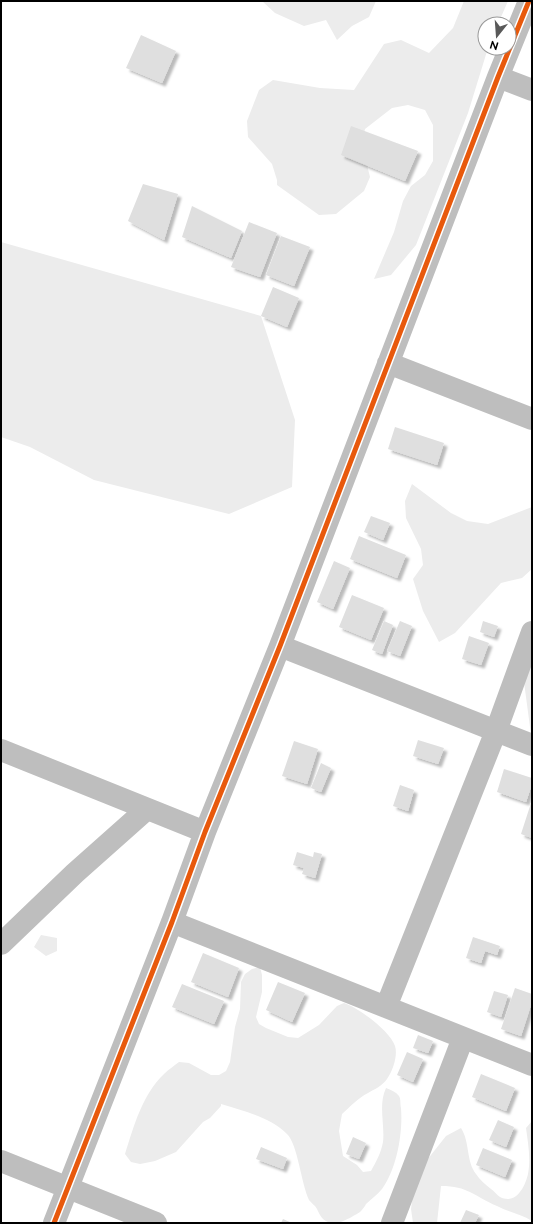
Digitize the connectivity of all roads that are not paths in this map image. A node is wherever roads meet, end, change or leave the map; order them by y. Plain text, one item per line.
1 (529, 1) edge
2 (498, 77) junction
3 (532, 90) edge
4 (388, 363) junction
5 (532, 419) edge
6 (532, 632) edge
7 (280, 646) junction
8 (496, 731) junction
9 (532, 745) edge
10 (1, 750) edge
11 (147, 809) junction
12 (205, 832) junction
13 (172, 922) junction
14 (1, 944) edge
15 (386, 1007) junction
16 (463, 1038) junction
17 (532, 1065) edge
18 (1, 1161) edge
19 (67, 1188) junction
20 (54, 1223) edge
21 (156, 1223) edge
22 (392, 1223) edge

1 - 2 street
2 - 3 street
2 - 4 street
4 - 5 street
4 - 7 street
6 - 8 street
7 - 8 street
7 - 12 street
8 - 9 street
8 - 15 street
10 - 11 street
11 - 12 street
11 - 14 street
12 - 13 street
13 - 15 street
13 - 19 street
15 - 16 street
16 - 17 street
16 - 22 street
18 - 19 street
19 - 20 street
19 - 21 street

